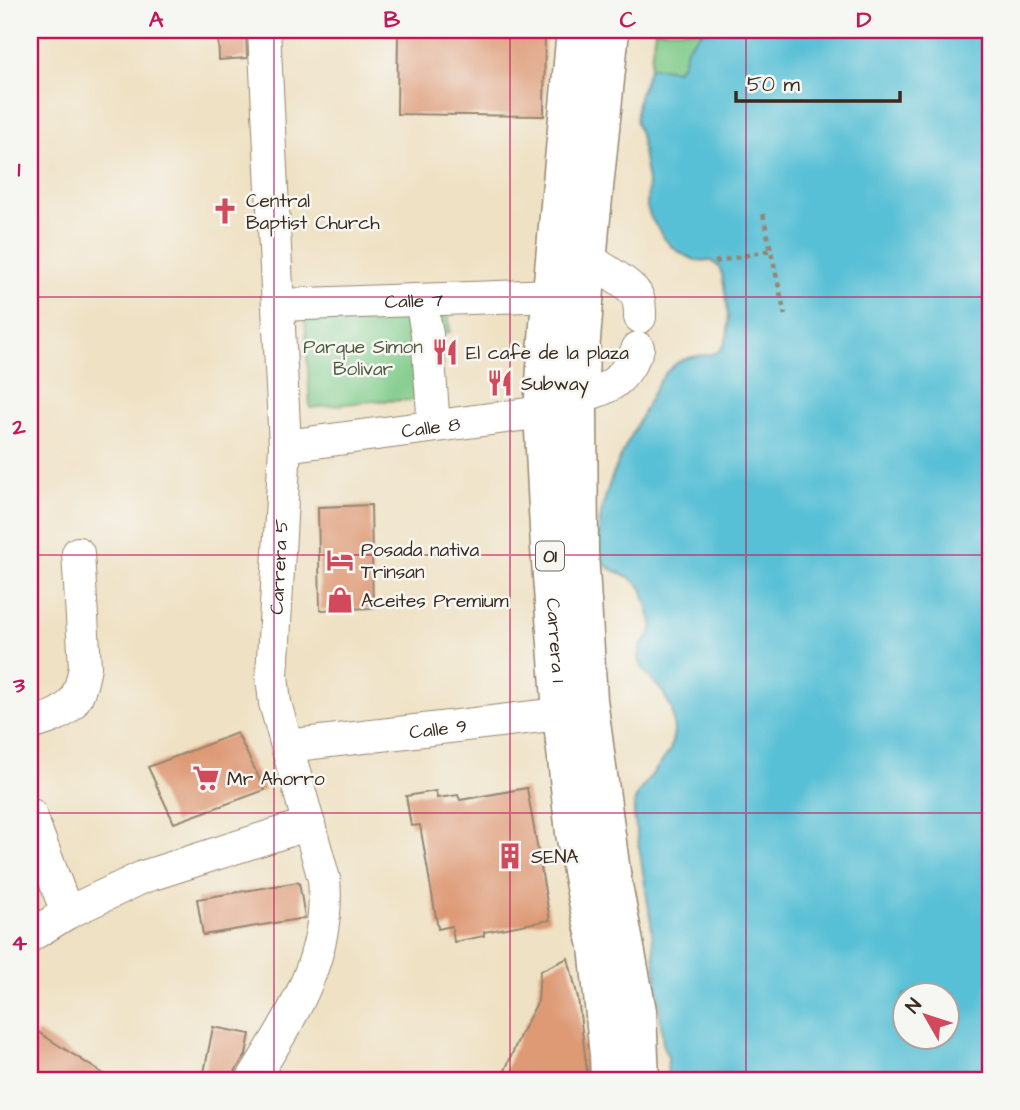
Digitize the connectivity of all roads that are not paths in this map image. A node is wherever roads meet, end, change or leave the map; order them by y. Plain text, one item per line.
1 (264, 30) edge
2 (576, 30) edge
3 (610, 30) edge
4 (589, 259) junction
5 (552, 295) junction
6 (421, 300) junction
7 (278, 305) junction
8 (640, 317) dead end
9 (638, 348) dead end
10 (567, 405) junction
11 (434, 426) junction
12 (285, 446) junction
13 (78, 553) dead end
14 (576, 712) junction
15 (30, 724) edge
16 (287, 747) junction
17 (30, 814) edge
18 (309, 824) junction
19 (67, 913) junction
20 (30, 936) edge
21 (252, 1080) edge
22 (610, 1080) edge
23 (640, 1080) edge

1 - 7 street, Carrera 5
2 - 5 highway, Carrera 1 / 01
3 - 4 highway, Carrera 1 / 01
4 - 8 street
4 - 10 highway, Carrera 1 / 01
5 - 6 street, Calle 7
5 - 10 highway, Carrera 1 / 01
6 - 7 street, Calle 7
6 - 11 street
7 - 12 street, Carrera 5
9 - 10 street, Calle 8
10 - 11 street, Calle 8
10 - 14 highway, Carrera 1 / 01
11 - 12 street, Calle 8
12 - 16 street, Carrera 5
13 - 15 street
14 - 16 street, Calle 9
14 - 22 highway, Carrera 1 / 01
14 - 23 highway, Carrera 1 / 01
16 - 18 street, Carrera 5
17 - 19 street
18 - 19 street
18 - 21 street, Carrera 5
19 - 20 street

